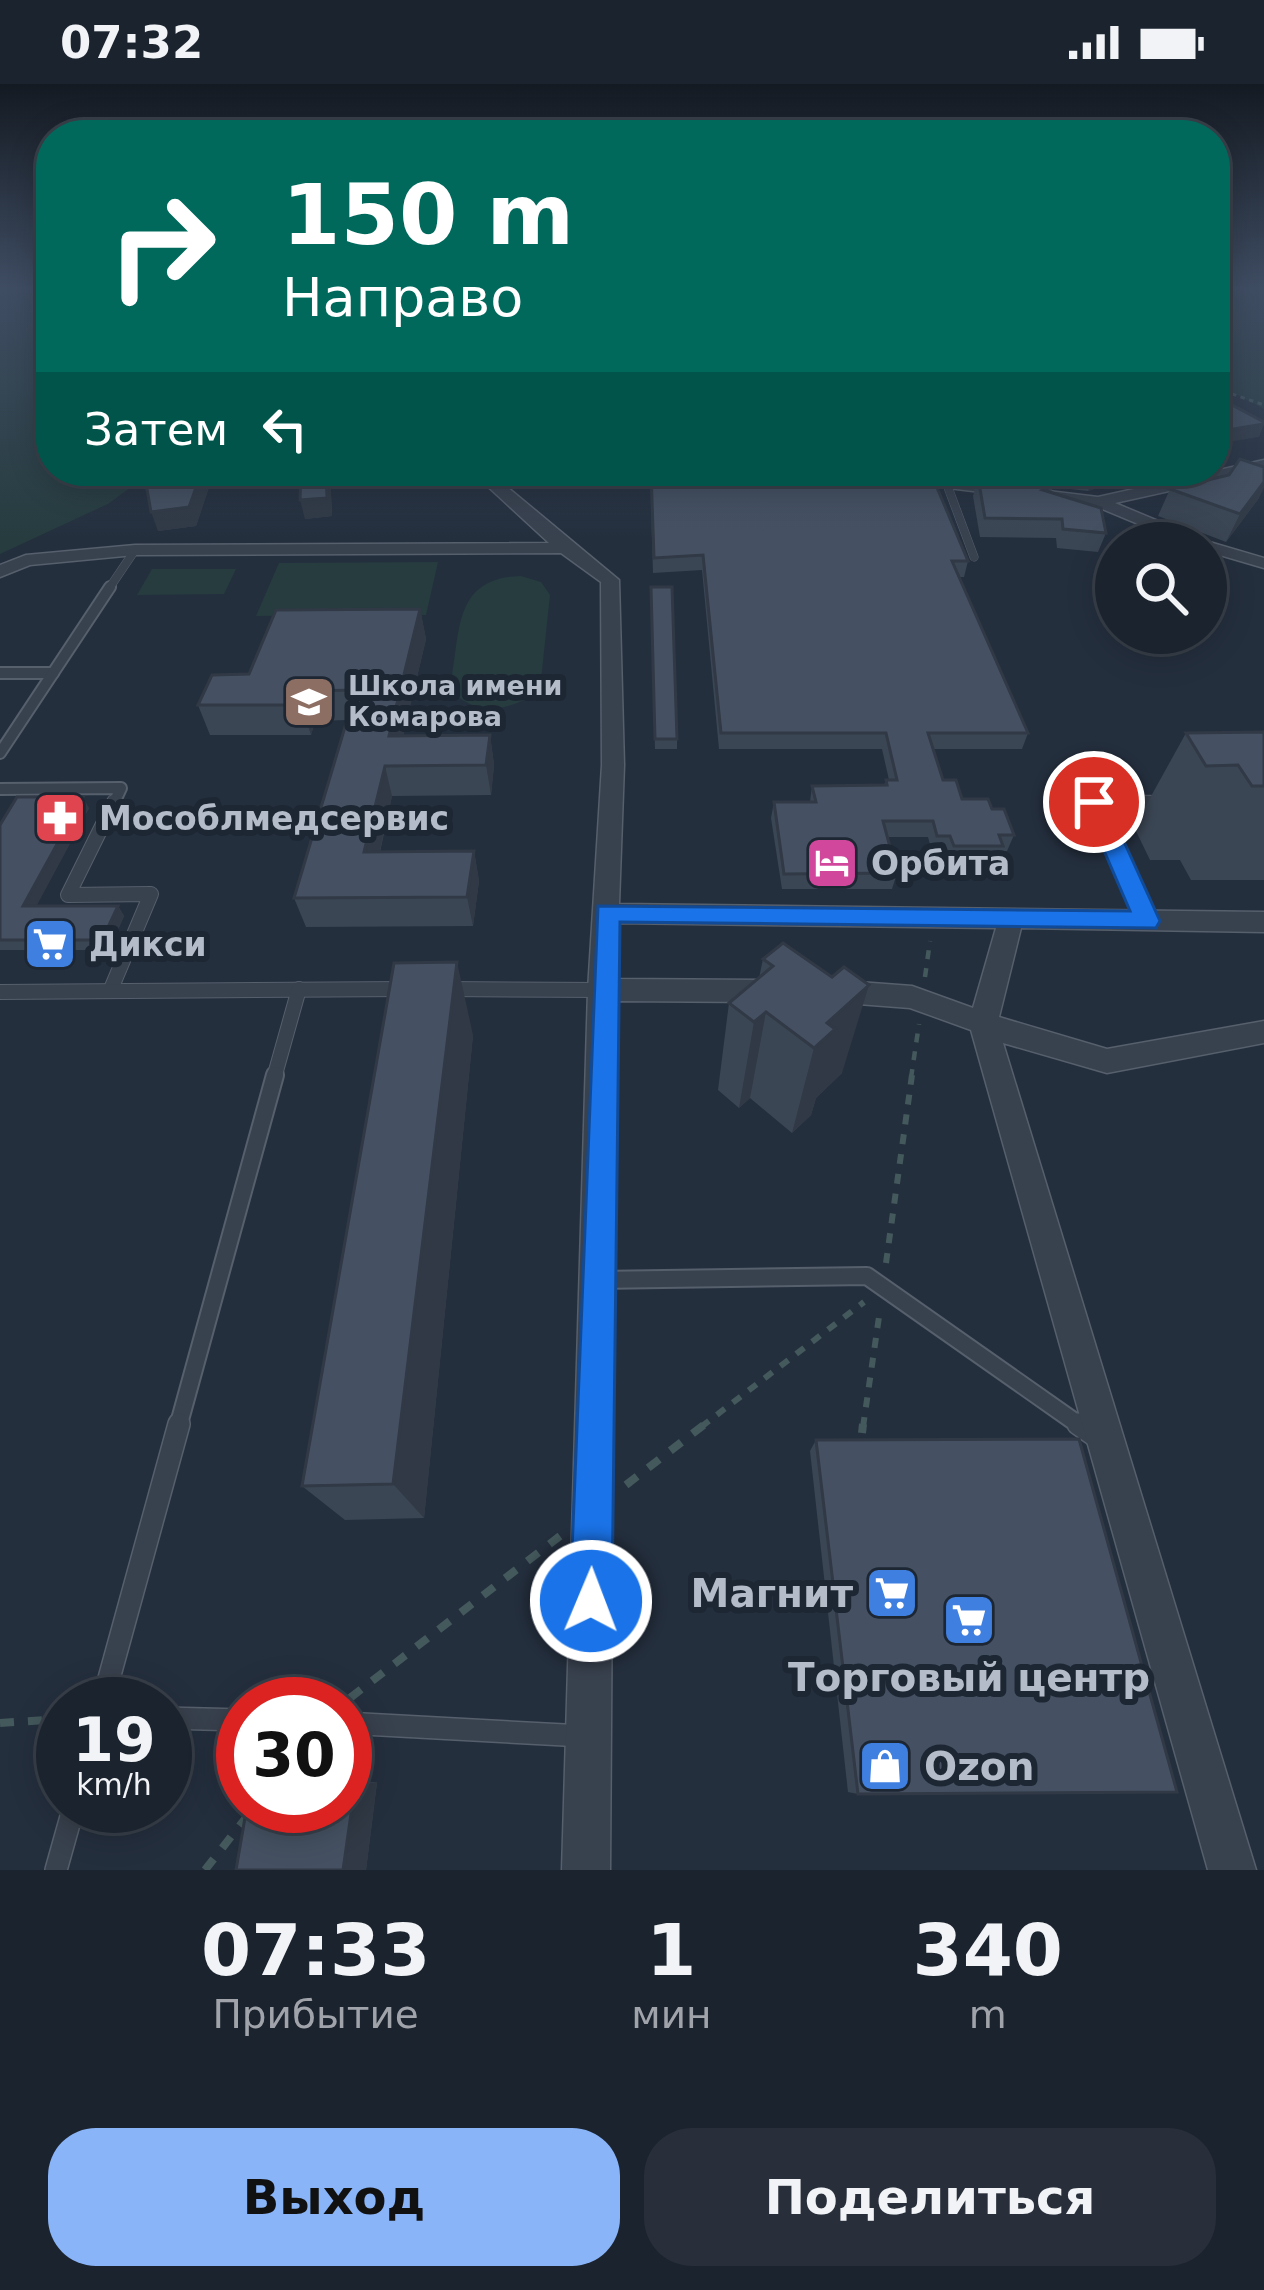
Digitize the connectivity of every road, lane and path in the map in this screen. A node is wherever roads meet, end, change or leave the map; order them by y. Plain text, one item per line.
1 (1230, 393) edge
2 (1264, 405) edge
3 (1264, 464) edge
4 (1230, 472) edge
5 (496, 486) edge
6 (947, 486) edge
7 (976, 486) edge
8 (1168, 486) edge
9 (1098, 502) junction
10 (1148, 522) edge
11 (565, 548) junction
12 (135, 550) junction
13 (1227, 552) edge
14 (974, 557) dead end
15 (1264, 563) edge
16 (0, 572) edge
17 (0, 673) edge
18 (53, 673) junction
19 (0, 753) edge
20 (0, 789) edge
21 (1179, 803) dead end
22 (607, 913) junction
23 (934, 918) junction
24 (1011, 919) junction
25 (1147, 921) junction
26 (1264, 922) edge
27 (111, 989) junction
28 (299, 989) junction
29 (415, 989) edge
30 (439, 989) edge
31 (602, 990) junction
32 (0, 992) edge
33 (922, 1000) junction
34 (983, 1024) junction
35 (1264, 1032) edge
36 (597, 1280) junction
37 (883, 1287) junction
38 (862, 1433) dead end
39 (1107, 1444) junction
40 (109, 1677) edge
41 (36, 1721) edge
42 (0, 1723) edge
43 (372, 1724) edge
44 (589, 1736) junction
45 (66, 1833) edge
46 (234, 1833) edge
47 (56, 1870) edge
48 (205, 1870) edge
49 (586, 1870) edge
50 (1232, 1870) edge

1 - 2 path
3 - 4 street
5 - 11 street
6 - 14 lane
7 - 9 street
8 - 9 street
9 - 10 street
11 - 12 street
11 - 22 street
12 - 16 street
12 - 18 lane
13 - 15 street
17 - 18 lane
18 - 19 lane
20 - 27 lane
21 - 25 lane
22 - 23 street
22 - 31 street
23 - 24 street
23 - 33 path
24 - 25 street
24 - 34 street
25 - 26 street
27 - 28 lane
27 - 32 lane
28 - 29 lane
28 - 40 lane
30 - 31 lane
31 - 33 street
31 - 36 street
33 - 34 street
33 - 37 path
34 - 35 street
34 - 39 street
36 - 37 lane
36 - 44 street
37 - 38 path
37 - 39 lane
39 - 50 street
41 - 42 path
43 - 44 lane
44 - 49 street
45 - 47 lane
46 - 48 path

